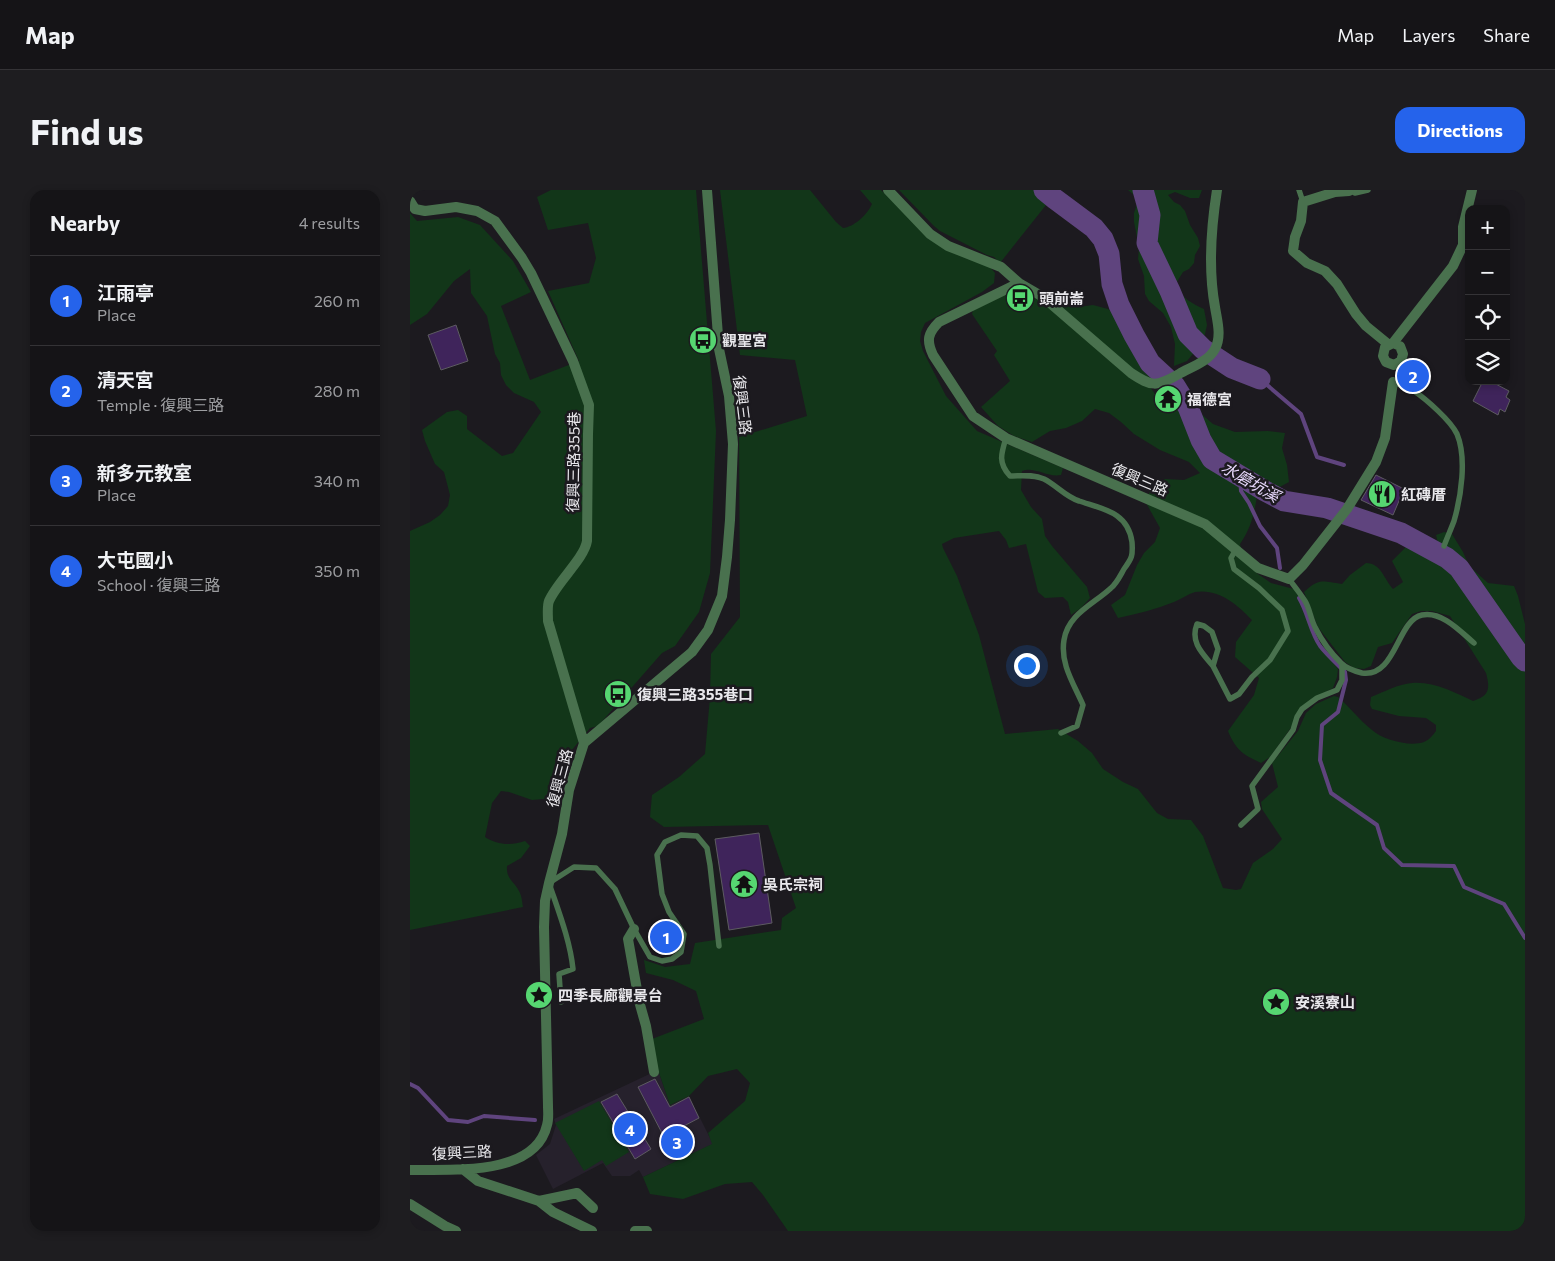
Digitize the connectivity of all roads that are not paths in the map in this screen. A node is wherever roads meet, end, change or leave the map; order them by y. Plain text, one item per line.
1 (707, 190) edge
2 (888, 190) edge
3 (1217, 190) edge
4 (1299, 190) edge
5 (1368, 190) edge
6 (1472, 190) edge
7 (1349, 191) edge
8 (410, 201) edge
9 (1303, 202) junction
10 (1019, 283) junction
11 (1393, 382) joint
12 (1006, 438) junction
13 (1444, 546) dead end
14 (1236, 549) junction
15 (1289, 579) junction
16 (1474, 643) dead end
17 (1342, 665) junction
18 (1213, 666) junction
19 (1061, 733) dead end
20 (584, 743) junction
21 (1241, 825) dead end
22 (549, 882) junction
23 (634, 930) junction
24 (719, 946) dead end
25 (561, 1002) dead end
26 (654, 1072) dead end
27 (463, 1169) junction
28 (410, 1170) edge
29 (539, 1201) junction
30 (410, 1204) edge
31 (592, 1208) dead end
32 (456, 1231) edge
33 (592, 1231) edge
34 (635, 1231) edge
35 (647, 1231) edge

1 - 20 street, 復興三路
2 - 10 street
3 - 10 street
4 - 9 lane
5 - 7 lane
6 - 9 street
7 - 9 street
8 - 20 street, 復興三路355巷
10 - 12 street, 復興三路
11 - 13 lane
11 - 15 street
12 - 14 street, 復興三路
12 - 19 lane
14 - 15 street, 復興三路
14 - 18 lane
15 - 17 lane
16 - 17 lane
17 - 21 lane
18 - 18 lane
20 - 22 street, 復興三路
22 - 23 lane
22 - 25 lane
22 - 27 street, 復興三路
23 - 24 lane
23 - 26 street
27 - 28 street, 復興三路
27 - 29 street
29 - 31 street
29 - 33 street
30 - 32 street
34 - 35 street

